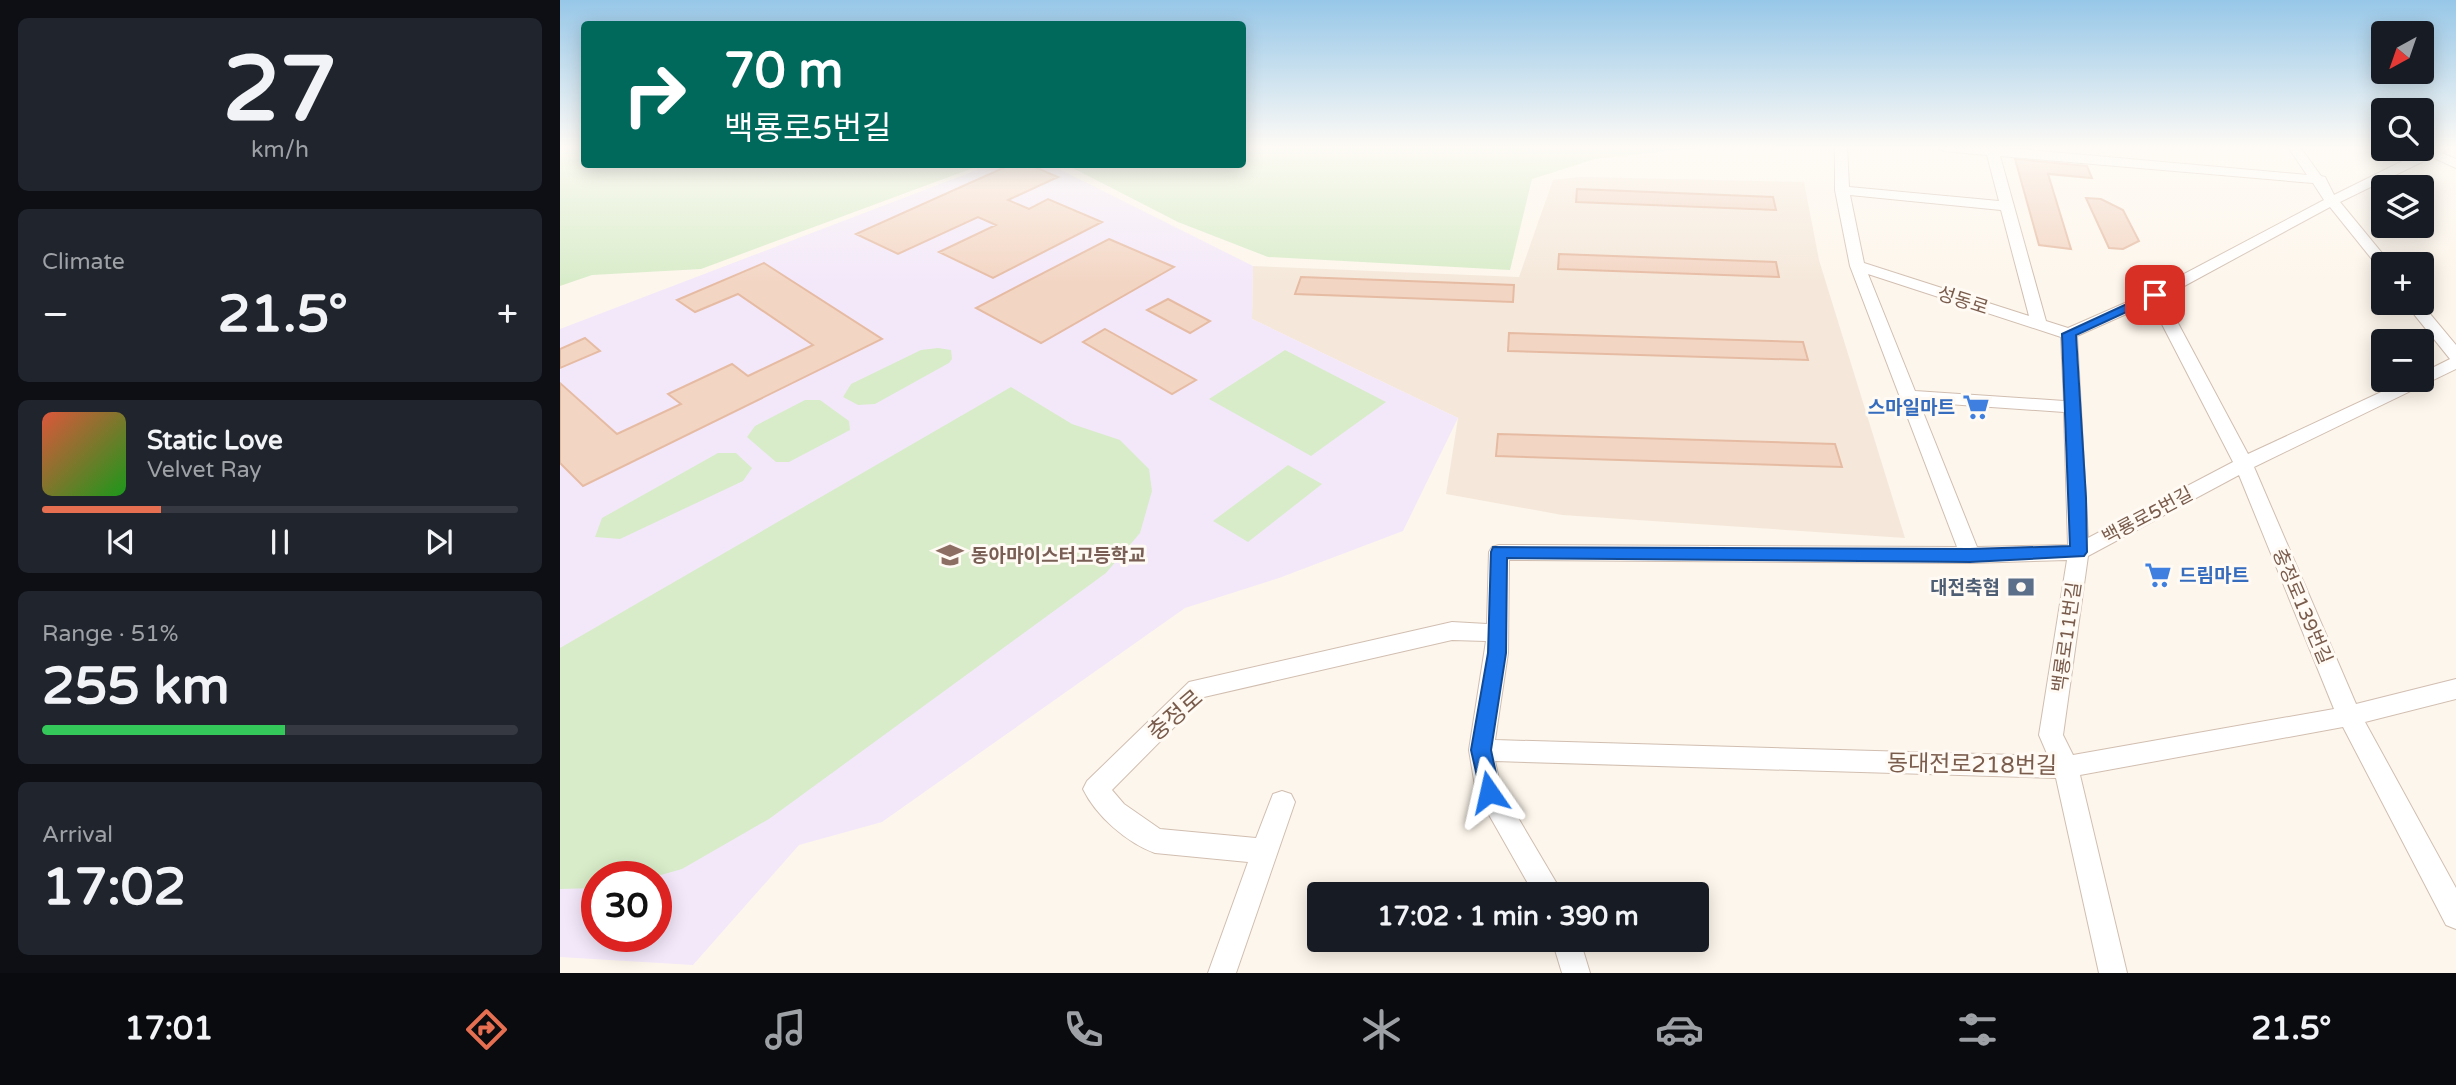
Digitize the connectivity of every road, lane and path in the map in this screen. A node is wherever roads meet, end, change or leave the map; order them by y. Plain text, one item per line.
1 (1842, 192) edge
2 (1867, 192) edge
3 (2003, 192) edge
4 (2327, 192) edge
5 (2350, 192) edge
6 (2332, 201) junction
7 (2007, 206) junction
8 (2373, 252) edge
9 (1857, 266) junction
10 (2155, 295) junction
11 (2423, 315) edge
12 (2039, 324) junction
13 (2069, 334) junction
14 (2456, 356) edge
15 (2456, 363) edge
16 (2434, 373) edge
17 (2394, 392) edge
18 (1909, 396) junction
19 (2073, 407) junction
20 (2244, 464) junction
21 (2078, 552) junction
22 (1970, 555) junction
23 (1497, 633) junction
24 (2456, 689) edge
25 (2349, 716) junction
26 (1481, 750) junction
27 (2066, 767) junction
28 (1282, 802) dead end
29 (1265, 851) junction
30 (1542, 882) edge
31 (2456, 915) edge
32 (1570, 952) edge
33 (1222, 973) edge
34 (1576, 973) edge
35 (2113, 973) edge

1 - 9 street
2 - 7 street
3 - 7 street
4 - 6 street
5 - 6 street
6 - 8 street
6 - 10 street
7 - 12 street
9 - 12 street, 성동로
9 - 18 street
10 - 13 street
10 - 20 street, 충정로139번길
11 - 14 street
12 - 13 street, 성동로
13 - 19 street, 백룡로11번길
15 - 16 street, 백룡로5번길
17 - 20 street, 백룡로5번길
18 - 19 street
18 - 22 street
19 - 21 street, 백룡로11번길
20 - 21 street, 백룡로5번길
20 - 25 street, 충정로139번길
21 - 22 street, 백룡로5번길
21 - 27 street, 백룡로11번길
22 - 23 street, 백룡로5번길
23 - 26 street, 백룡로5번길
23 - 29 street, 충정로
24 - 25 street, 동대전로218번길
25 - 27 street, 동대전로218번길
25 - 31 street, 충정로139번길
26 - 27 street, 동대전로218번길
26 - 30 street, 백룡로5번길
27 - 35 street, 백룡로11번길
28 - 29 street
29 - 33 street
32 - 34 street

